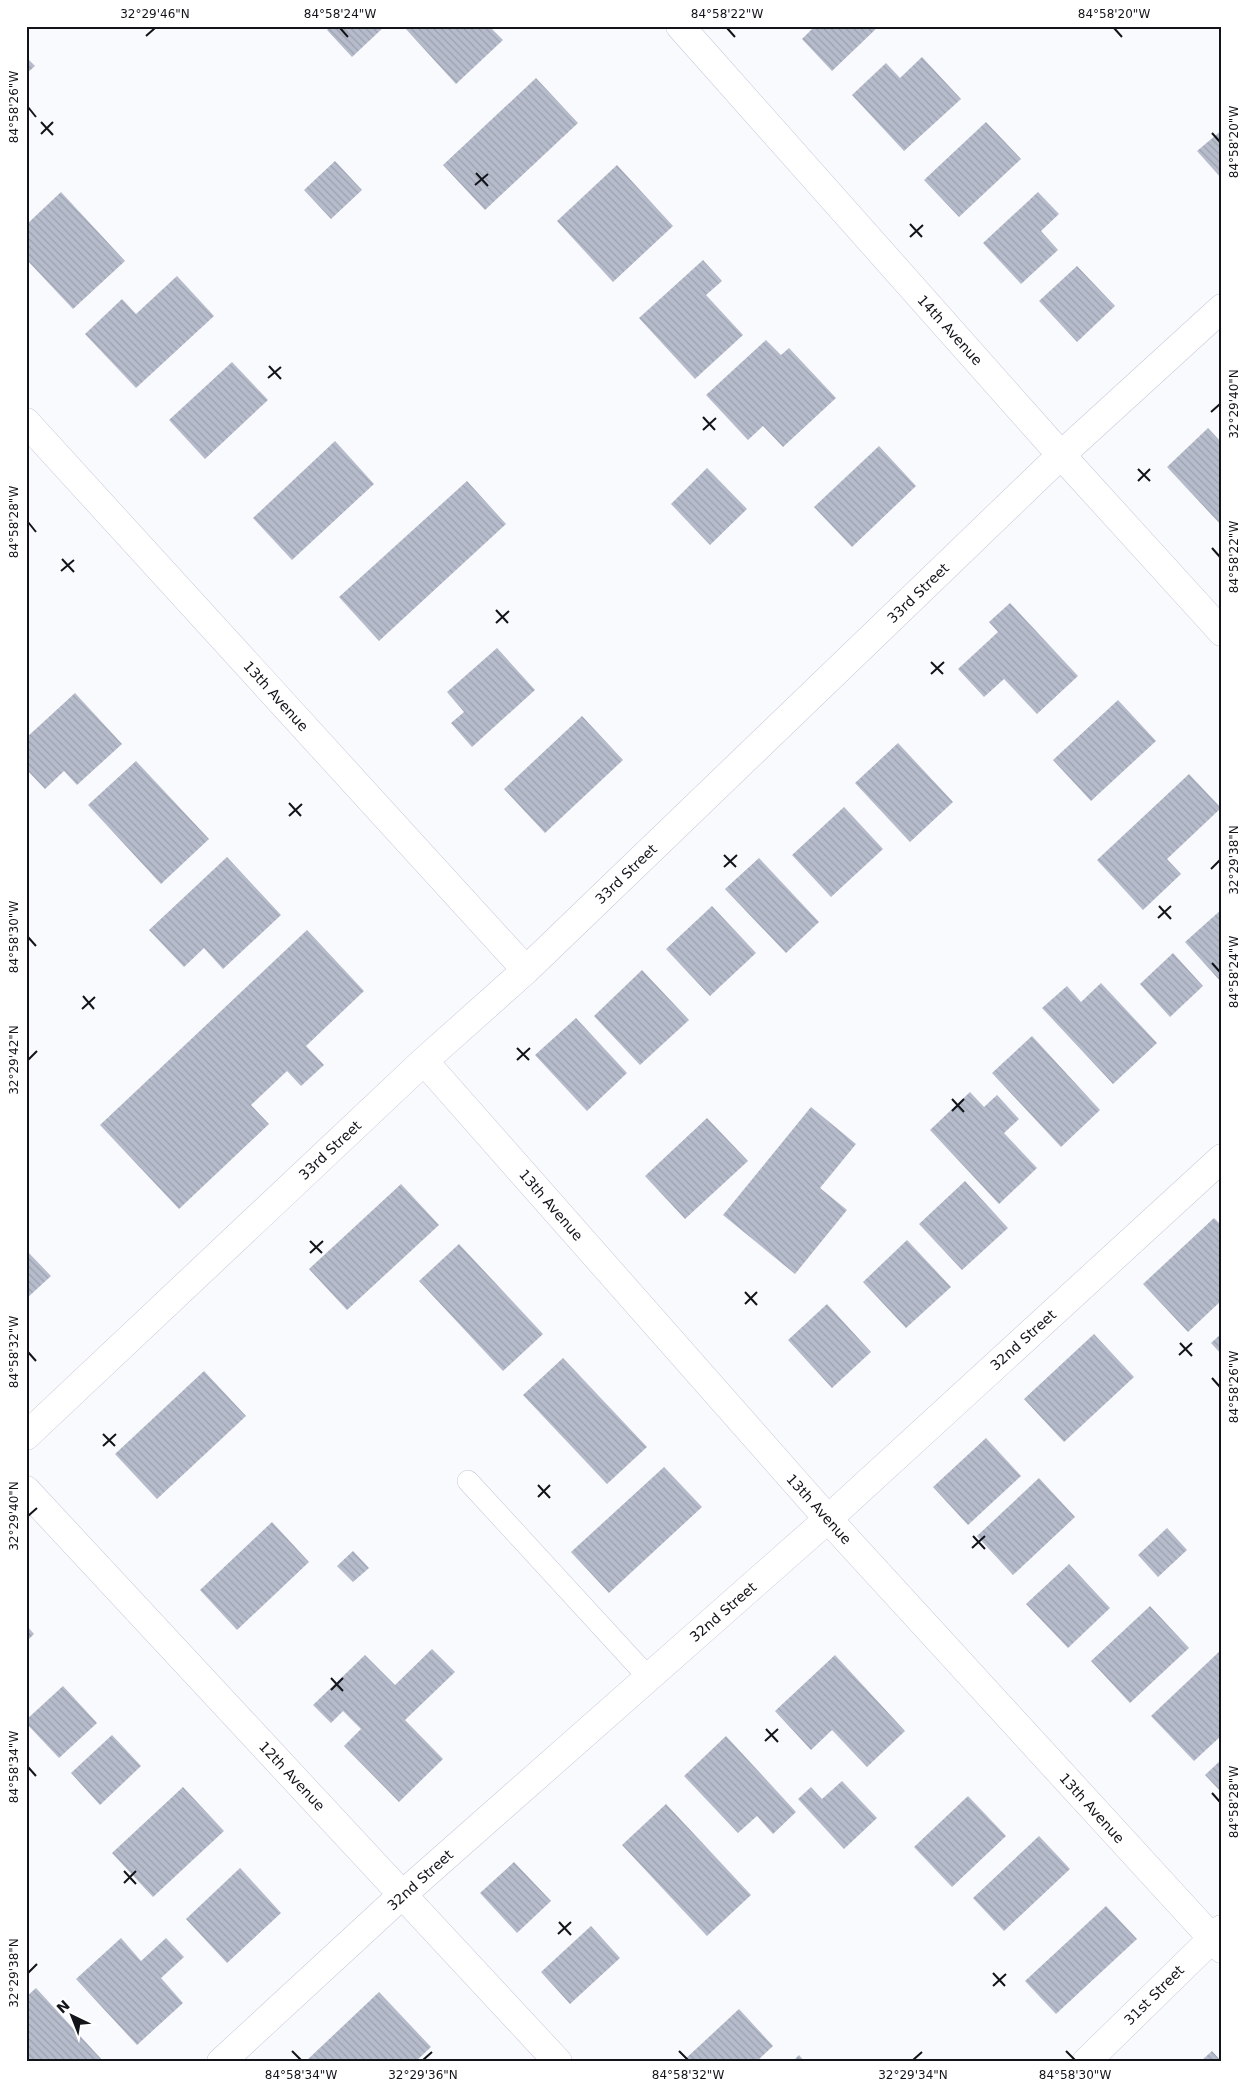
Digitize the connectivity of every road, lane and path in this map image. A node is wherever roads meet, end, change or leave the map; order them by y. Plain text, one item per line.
1 (680, 26) edge
2 (1222, 308) edge
3 (26, 422) edge
4 (1061, 455) junction
5 (1222, 632) edge
6 (526, 970) junction
7 (424, 1062) junction
8 (1222, 1158) edge
9 (26, 1436) edge
10 (468, 1481) dead end
11 (26, 1490) edge
12 (828, 1519) junction
13 (648, 1677) junction
14 (402, 1895) junction
15 (1218, 1939) edge
16 (221, 2062) edge
17 (558, 2062) edge
18 (1086, 2062) edge

1 - 4 street, 14th Avenue
2 - 4 street, 33rd Street
3 - 6 street, 13th Avenue
4 - 5 street, 14th Avenue
4 - 6 street, 33rd Street
6 - 7 street, 33rd Street
7 - 9 street, 33rd Street
7 - 12 street, 13th Avenue
8 - 12 street, 32nd Street
10 - 13 lane
11 - 14 street, 12th Avenue
12 - 13 street, 32nd Street
12 - 15 street, 13th Avenue
13 - 14 street, 32nd Street
14 - 16 street, 32nd Street
14 - 17 street, 12th Avenue
15 - 18 street, 31st Street

